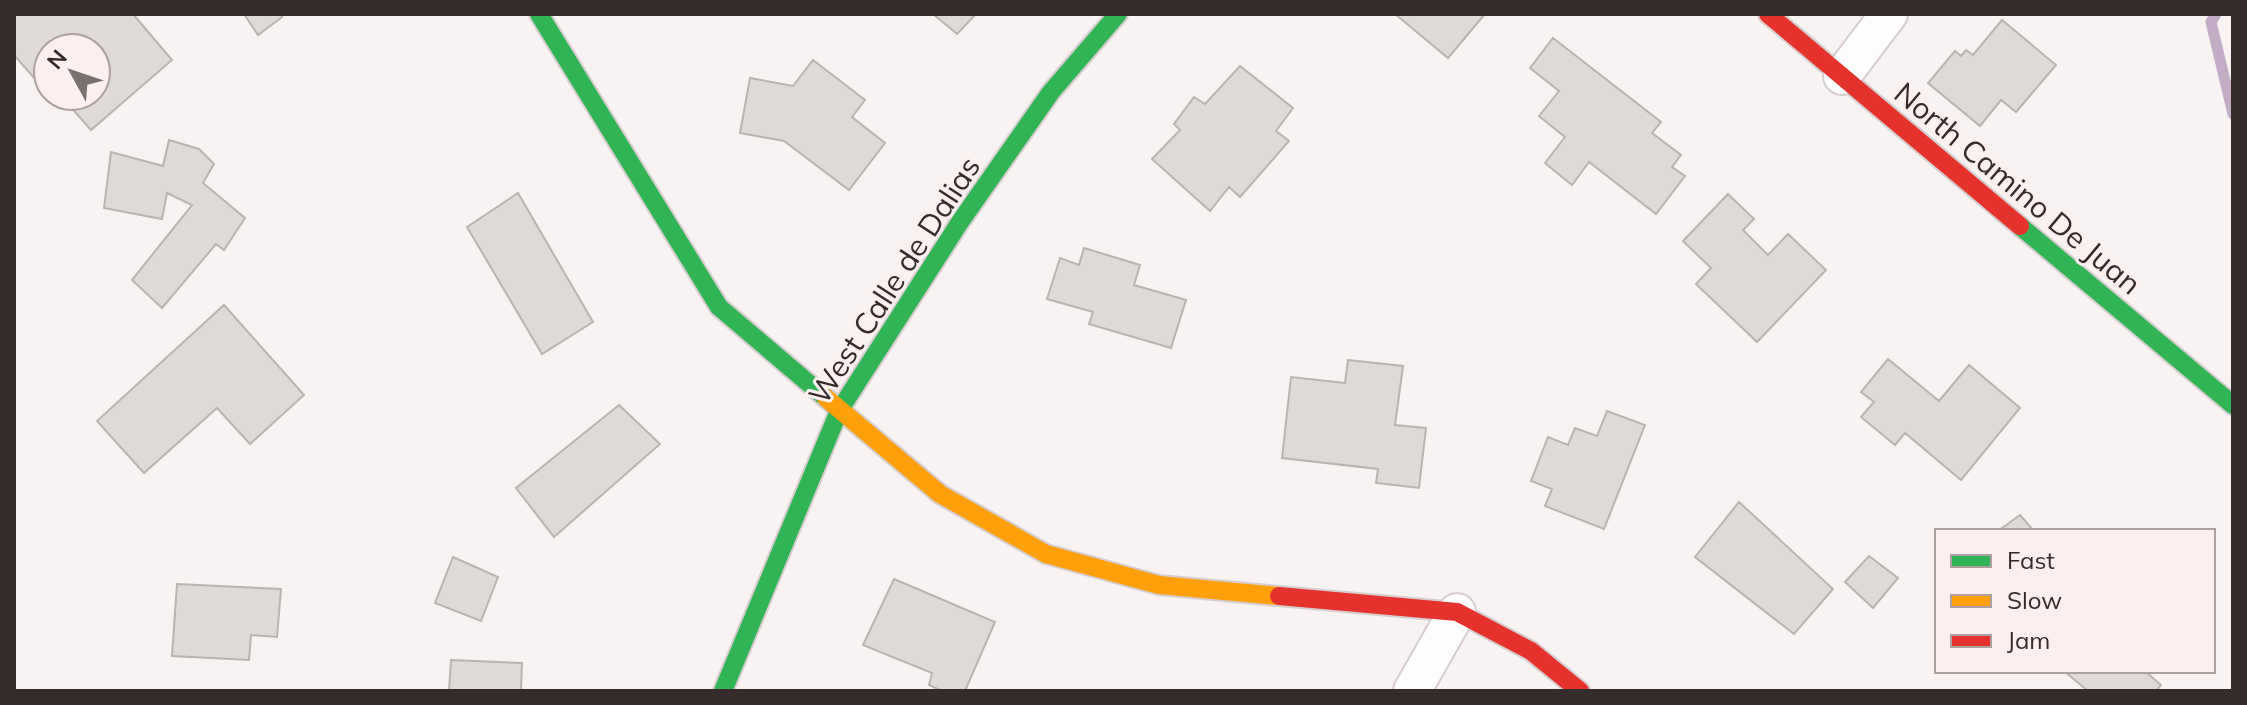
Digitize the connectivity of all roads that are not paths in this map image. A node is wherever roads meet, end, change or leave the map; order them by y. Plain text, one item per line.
1 (539, 14) edge
2 (1118, 14) edge
3 (1768, 14) edge
4 (1889, 14) edge
5 (1842, 76) junction
6 (2233, 405) edge
7 (839, 411) junction
8 (1457, 612) junction
9 (723, 691) edge
10 (1412, 691) edge
11 (1580, 691) edge

1 - 7 street
2 - 7 street, West Calle de Dalias
3 - 5 street, North Camino De Juan
4 - 5 street
5 - 6 street, North Camino De Juan
7 - 8 street
7 - 9 street, West Calle de Dalias
8 - 10 street
8 - 11 street

